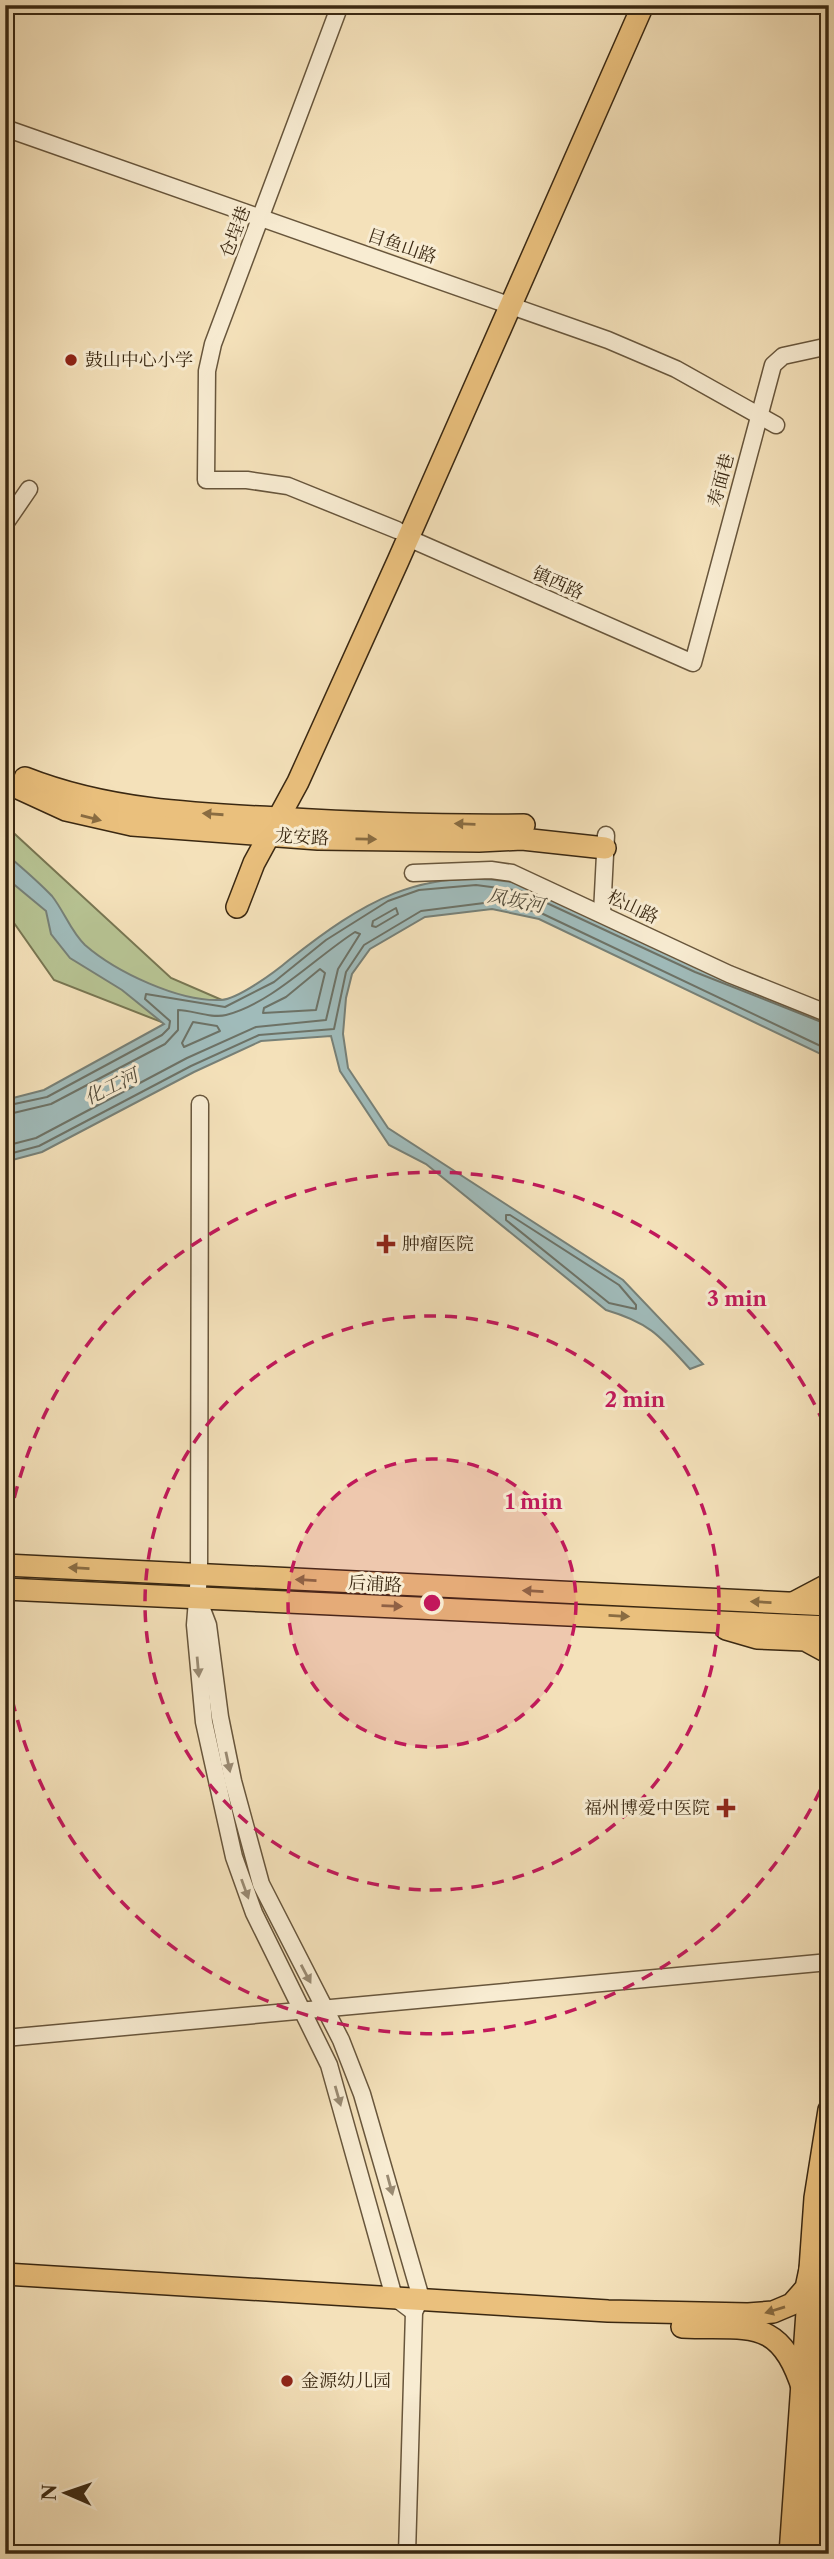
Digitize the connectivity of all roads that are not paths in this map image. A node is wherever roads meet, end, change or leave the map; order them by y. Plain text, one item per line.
1 (340, 5) edge
2 (629, 5) edge
3 (643, 5) edge
4 (5, 128) edge
5 (261, 217) junction
6 (505, 303) junction
7 (829, 346) edge
8 (759, 415) junction
9 (776, 425) dead end
10 (206, 480) joint
11 (29, 489) dead end
12 (5, 524) edge
13 (403, 534) junction
14 (692, 663) joint
15 (5, 768) edge
16 (5, 782) edge
17 (267, 826) junction
18 (606, 842) joint
19 (413, 873) dead end
20 (230, 905) dead end
21 (602, 913) junction
22 (829, 1014) edge
23 (200, 1104) dead end
24 (5, 1565) edge
25 (199, 1575) junction
26 (829, 1584) edge
27 (5, 1589) edge
28 (198, 1599) junction
29 (792, 1603) junction
30 (829, 1605) edge
31 (694, 1620) junction
32 (829, 1626) edge
33 (829, 1653) edge
34 (829, 1962) edge
35 (325, 2009) junction
36 (304, 2011) junction
37 (5, 2038) edge
38 (829, 2110) edge
39 (829, 2217) edge
40 (812, 2260) junction
41 (5, 2274) edge
42 (5, 2288) edge
43 (394, 2297) junction
44 (418, 2305) junction
45 (803, 2390) junction
46 (829, 2415) edge
47 (407, 2554) edge
48 (790, 2554) edge
49 (805, 2554) edge
50 (822, 2554) edge

1 - 5 street, 仓埕巷
2 - 6 main road
3 - 6 main road
4 - 5 street, 目鱼山路
5 - 6 street, 目鱼山路
5 - 10 street, 仓埕巷
6 - 8 street, 目鱼山路
6 - 13 main road
7 - 8 street, 寿面巷
8 - 9 street, 目鱼山路
8 - 14 street, 寿面巷
10 - 13 street, 镇西路
11 - 12 street
13 - 14 street, 镇西路
13 - 17 main road
17 -> 15 main road, 龙安路
16 -> 17 main road, 龙安路
17 - 18 main road, 龙安路
17 - 20 main road
18 - 21 street
19 - 21 street, 松山路
21 - 22 street, 松山路
23 - 25 street
25 -> 24 main road, 后浦路
25 - 28 street
29 -> 25 main road, 后浦路
26 - 29 main road
27 - 28 main road, 后浦路
28 -> 31 main road, 后浦路
28 -> 35 street
28 -> 36 street
29 - 30 main road, 后浦路
31 - 32 main road, 后浦路
31 - 33 main road
34 - 35 street
35 - 36 street
35 -> 44 street
36 - 37 street
36 -> 43 street
38 - 40 main road
39 - 49 highway
40 -> 44 main road
40 - 45 main road
41 - 43 main road
42 - 44 main road
43 - 44 main road
44 - 45 main road
44 - 47 street
45 - 48 main road
46 - 50 main road

